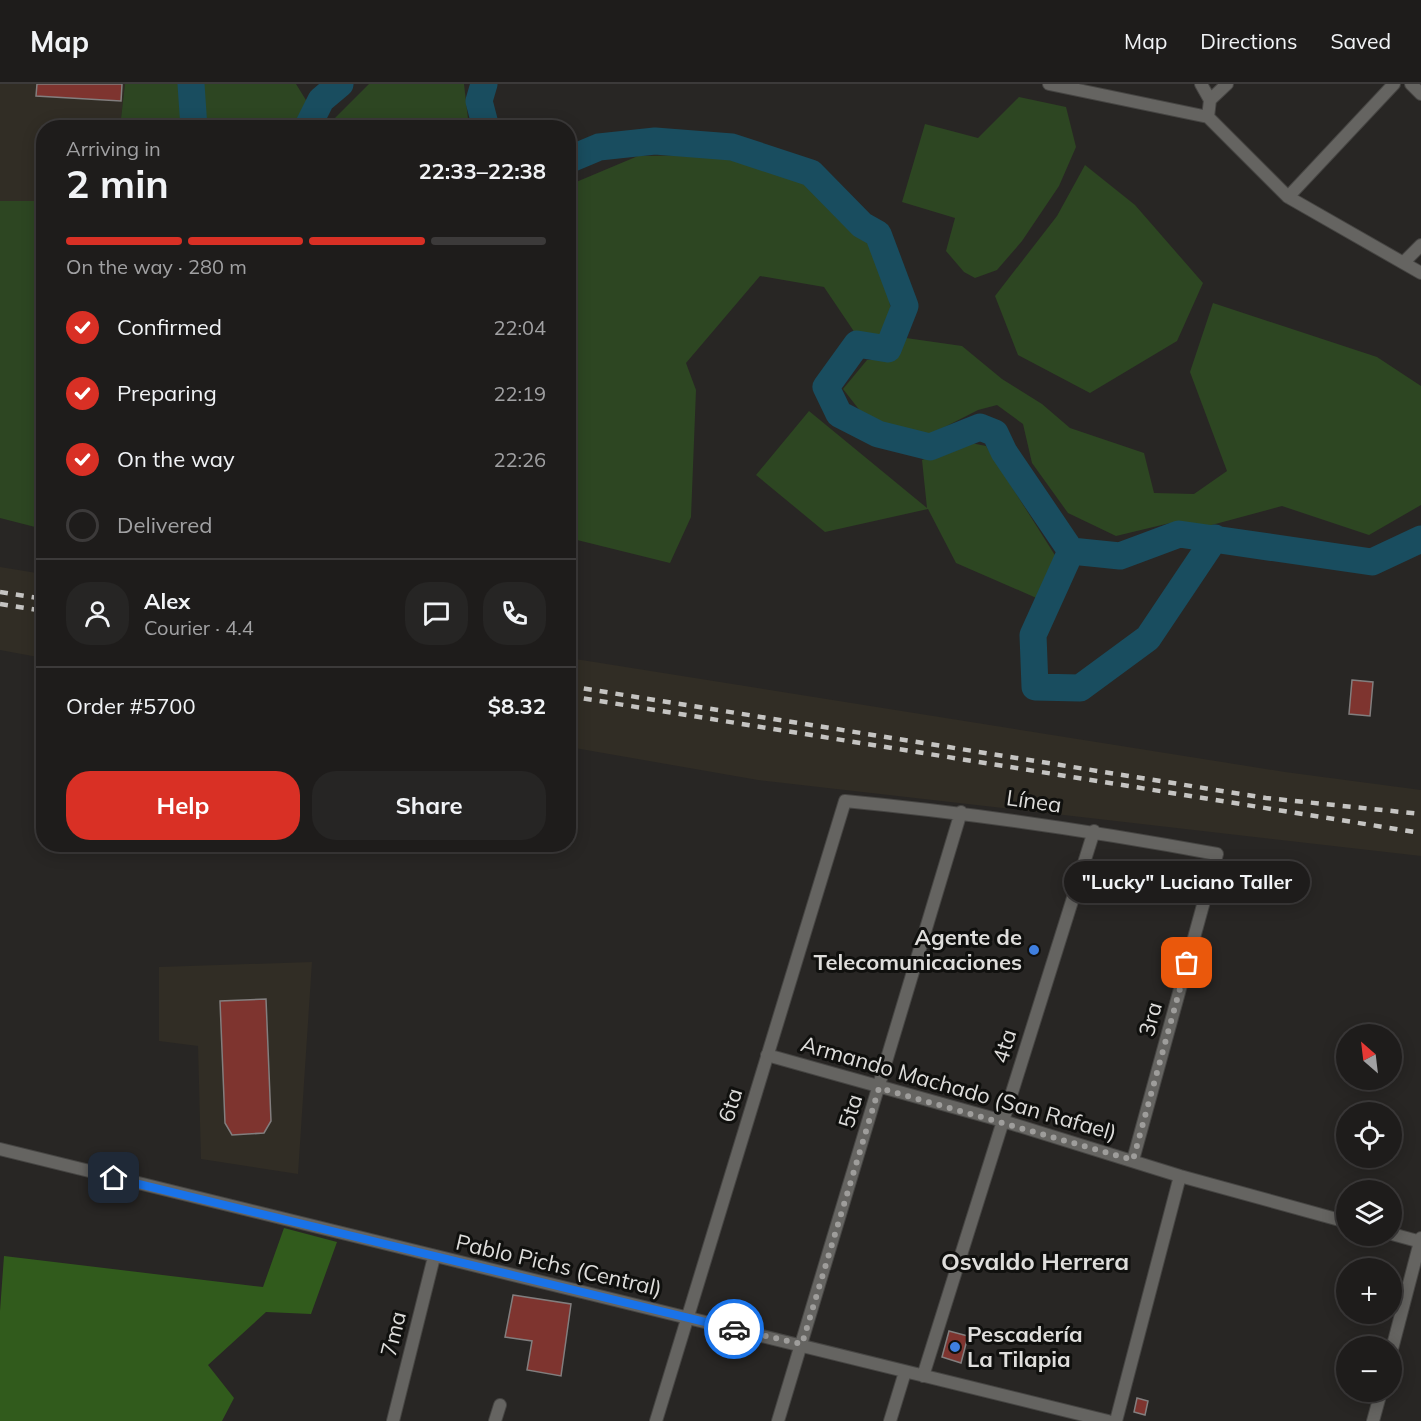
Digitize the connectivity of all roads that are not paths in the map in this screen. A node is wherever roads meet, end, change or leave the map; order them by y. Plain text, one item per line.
1 (1049, 84) edge
2 (1201, 84) edge
3 (1227, 84) edge
4 (1394, 84) edge
5 (1411, 84) edge
6 (1421, 94) edge
7 (1210, 100) junction
8 (1208, 117) junction
9 (1288, 197) junction
10 (1421, 245) edge
11 (1404, 261) junction
12 (1421, 273) edge
13 (844, 801) joint
14 (962, 812) junction
15 (1094, 831) junction
16 (1217, 854) joint
17 (767, 1055) junction
18 (879, 1088) junction
19 (1003, 1121) junction
20 (0, 1149) edge
21 (1133, 1160) junction
22 (1180, 1176) junction
23 (1336, 1219) edge
24 (1402, 1236) edge
25 (1421, 1241) edge
26 (434, 1257) junction
27 (687, 1318) junction
28 (1395, 1336) edge
29 (802, 1344) junction
30 (904, 1372) junction
31 (923, 1376) junction
32 (1378, 1402) edge
33 (500, 1405) dead end
34 (397, 1420) edge
35 (495, 1421) edge
36 (656, 1421) edge
37 (778, 1421) edge
38 (890, 1421) edge
39 (1108, 1421) edge
40 (1116, 1421) edge
41 (1373, 1421) edge

1 - 8 street
2 - 7 street
3 - 7 street
4 - 9 street
5 - 6 street
7 - 8 street
8 - 9 street
9 - 11 street
10 - 11 street
11 - 12 street
13 - 14 street, Línea
13 - 17 street, 6ta
14 - 15 street, Línea
14 - 18 street, 5ta
15 - 16 street, Línea
15 - 19 street, 4ta
16 - 21 street, 3ra
17 - 18 street, Armando Machado (San Rafael)
17 - 27 street, 6ta
18 - 19 street, Armando Machado (San Rafael)
18 - 29 street, 5ta
19 - 21 street, Armando Machado (San Rafael)
19 - 31 street, 4ta
20 - 26 street, Pablo Pichs (Central)
21 - 22 street, Armando Machado (San Rafael)
22 - 23 street, Armando Machado (San Rafael)
22 - 40 street
24 - 25 street
25 - 28 street
26 - 27 street, Pablo Pichs (Central)
26 - 34 street, 7ma
27 - 29 street, Pablo Pichs (Central)
27 - 36 street, 6ta
29 - 30 street, Pablo Pichs (Central)
29 - 37 street, 5ta
30 - 31 street, Pablo Pichs (Central)
30 - 38 street
31 - 39 street, Pablo Pichs (Central)
32 - 41 street
33 - 35 street

